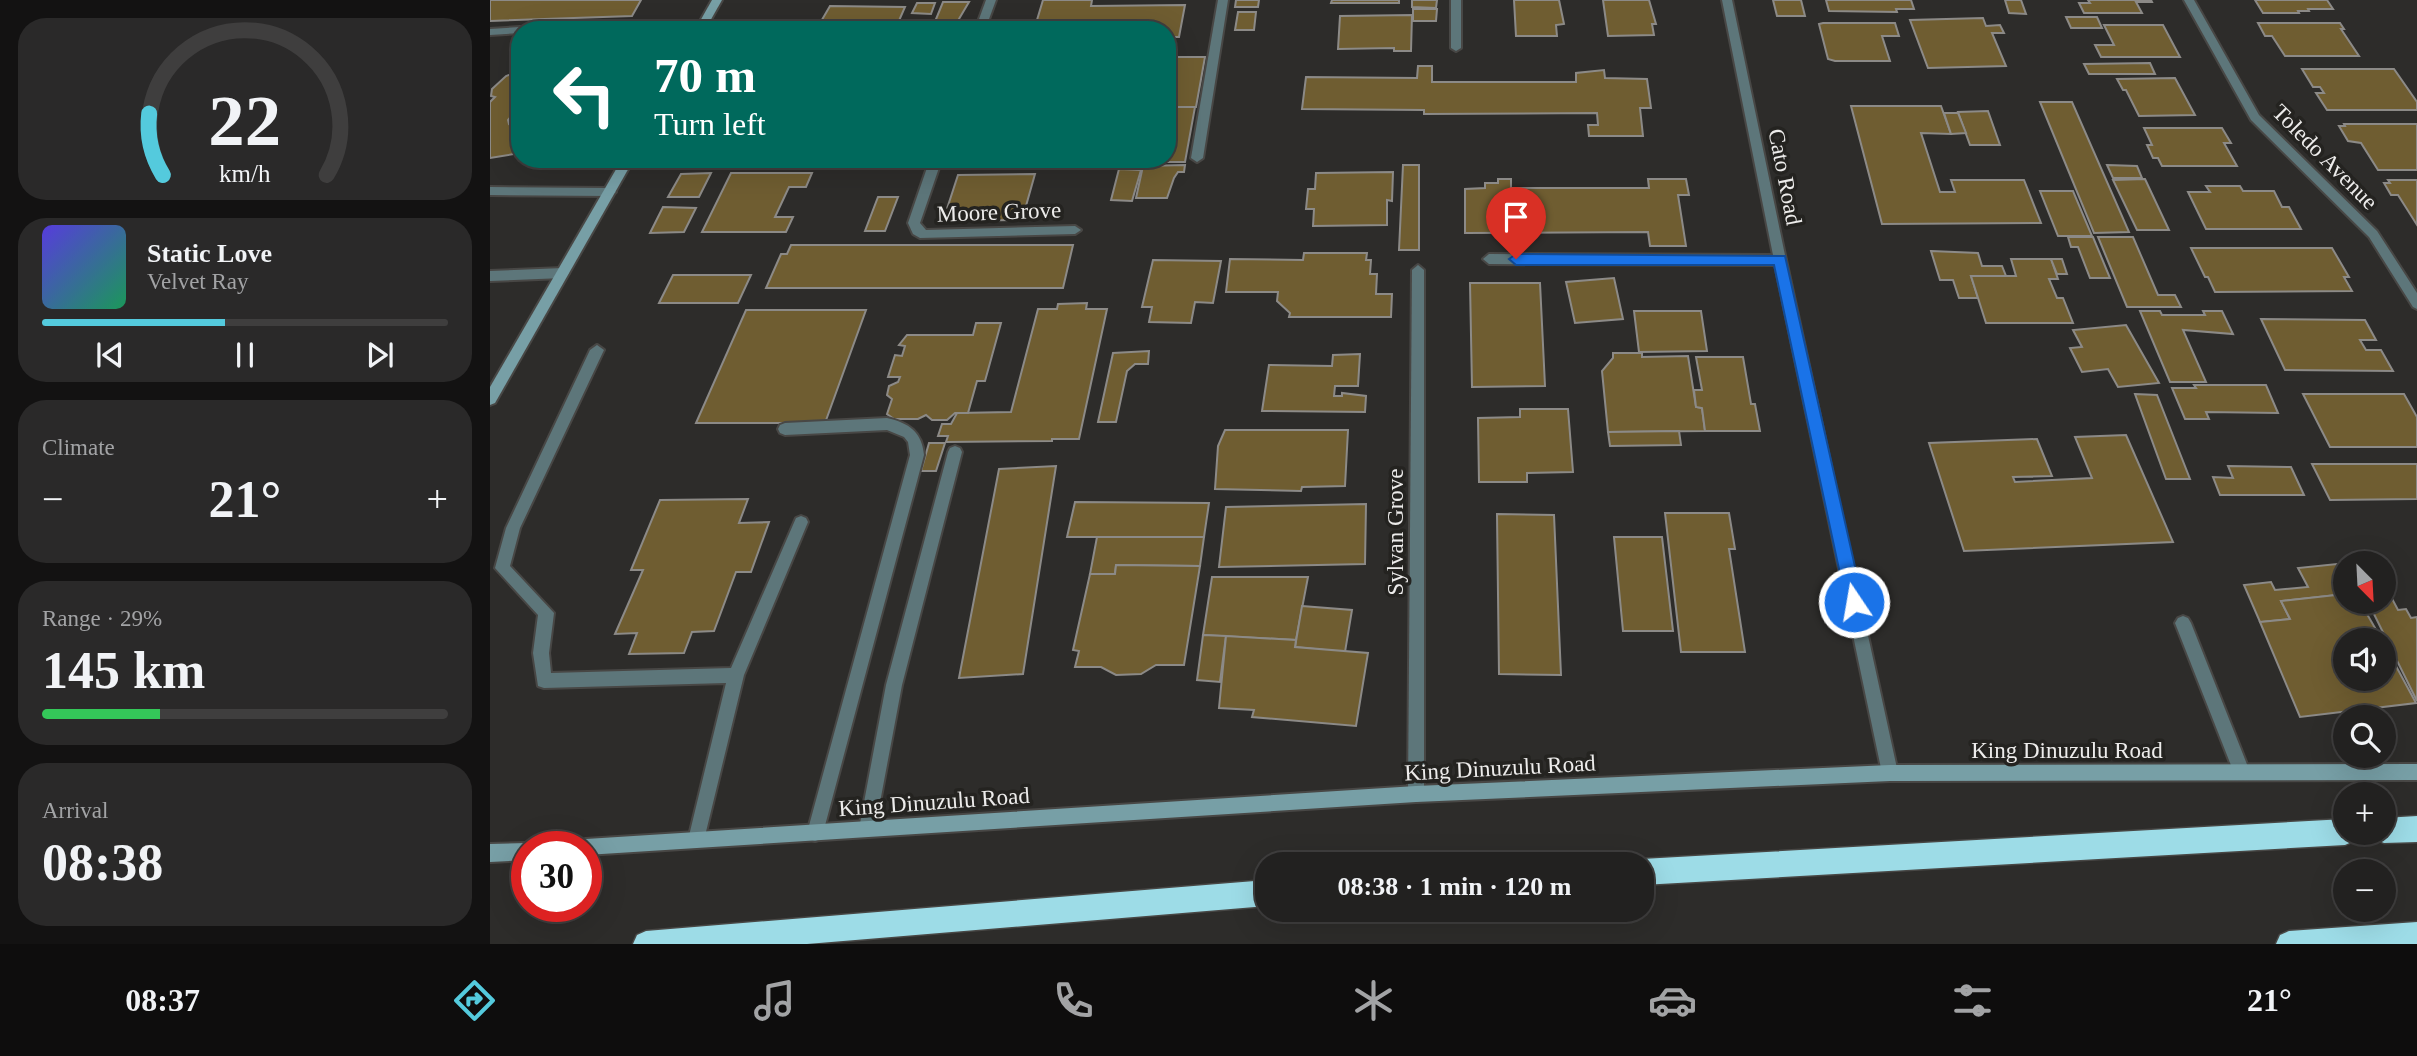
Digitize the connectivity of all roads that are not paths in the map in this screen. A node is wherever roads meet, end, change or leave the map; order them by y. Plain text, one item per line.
1 (717, 0) edge
2 (990, 0) edge
3 (1223, 0) edge
4 (1456, 0) edge
5 (1727, 0) edge
6 (2189, 0) edge
7 (705, 21) edge
8 (983, 21) edge
9 (511, 31) edge
10 (490, 32) edge
11 (1456, 48) dead end
12 (1198, 158) dead end
13 (623, 168) edge
14 (933, 168) edge
15 (490, 191) edge
16 (610, 192) junction
17 (1075, 230) dead end
18 (1489, 259) dead end
19 (1780, 260) junction
20 (1418, 270) dead end
21 (563, 273) junction
22 (490, 276) edge
23 (2417, 304) edge
24 (597, 349) dead end
25 (490, 399) edge
26 (785, 429) dead end
27 (955, 452) dead end
28 (800, 522) dead end
29 (2183, 623) dead end
30 (736, 675) junction
31 (2242, 772) junction
32 (2417, 772) edge
33 (1890, 773) junction
34 (1416, 794) junction
35 (2417, 829) edge
36 (867, 830) junction
37 (2396, 830) edge
38 (815, 832) junction
39 (2333, 833) edge
40 (696, 840) junction
41 (602, 846) edge
42 (511, 852) edge
43 (490, 853) edge
44 (1654, 871) edge
45 (1255, 893) edge
46 (2417, 935) edge
47 (646, 944) edge
48 (2289, 944) edge

1 - 7 main road
2 - 8 street
3 - 12 street
4 - 11 street
5 - 19 street, Cato Road
6 - 23 street, Toledo Avenue
9 - 10 street
13 - 16 main road
14 - 17 street, Moore Grove
15 - 16 street
16 - 21 main road
18 - 19 street
19 - 33 street, Cato Road
20 - 34 street, Sylvan Grove
21 - 22 street
21 - 25 main road
24 - 30 street
26 - 38 street
27 - 36 street
28 - 30 street
29 - 31 street
30 - 40 street
31 - 32 main road, King Dinuzulu Road
31 - 33 main road, King Dinuzulu Road
33 - 34 main road, King Dinuzulu Road
34 - 36 main road, King Dinuzulu Road
35 - 37 highway
36 - 38 main road, King Dinuzulu Road
38 - 40 main road, King Dinuzulu Road
39 - 44 highway
40 - 41 main road, King Dinuzulu Road
42 - 43 main road
45 - 47 highway
46 - 48 highway

